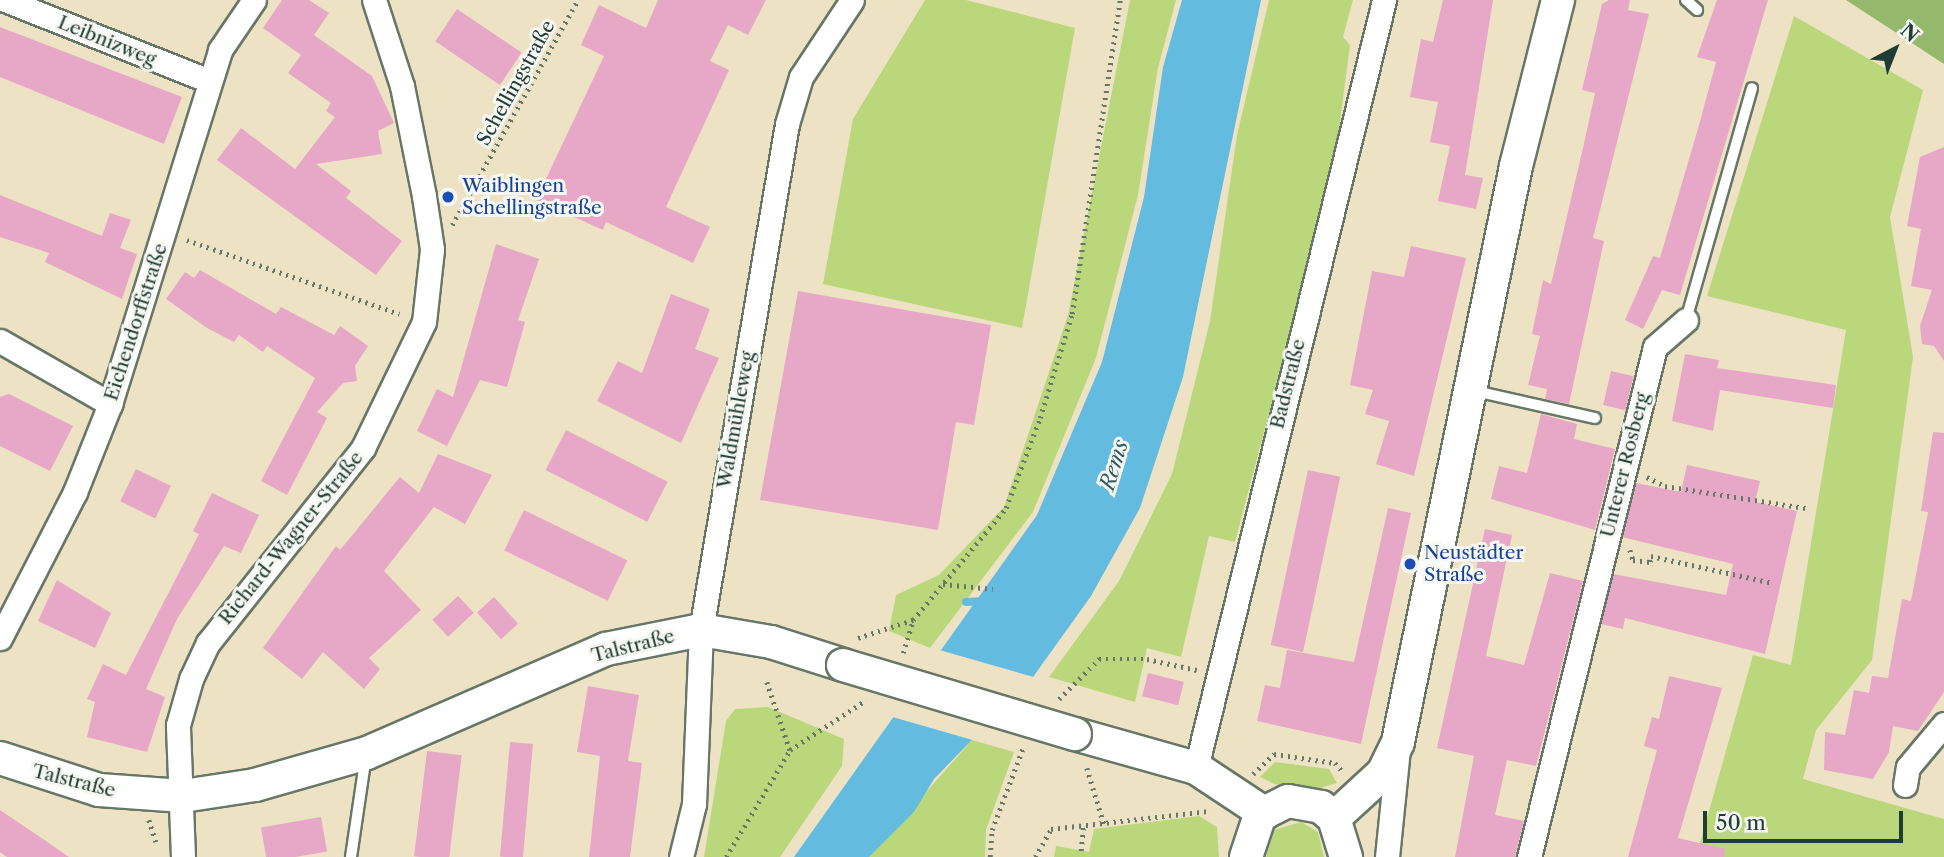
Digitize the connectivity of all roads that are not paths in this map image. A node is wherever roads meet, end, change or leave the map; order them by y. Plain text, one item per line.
1 (5, 0) edge
2 (254, 0) edge
3 (374, 0) edge
4 (852, 0) edge
5 (1384, 0) edge
6 (1558, 0) edge
7 (1686, 0) edge
8 (1697, 10) dead end
9 (210, 81) junction
10 (1752, 88) dead end
11 (1686, 320) joint
12 (0, 341) edge
13 (1468, 389) junction
14 (110, 404) junction
15 (1595, 418) dead end
16 (701, 630) junction
17 (0, 638) edge
18 (1944, 724) edge
19 (1398, 741) junction
20 (367, 753) junction
21 (0, 758) edge
22 (1196, 768) junction
23 (1905, 785) dead end
24 (183, 796) junction
25 (1264, 813) junction
26 (1334, 818) junction
27 (183, 857) edge
28 (351, 857) edge
29 (681, 857) edge
30 (1245, 857) edge
31 (1346, 857) edge
32 (1387, 857) edge
33 (1528, 857) edge

1 - 9 street, Leibnizweg
2 - 9 street, Eichendorffstraße
3 - 24 street, Richard-Wagner-Straße
4 - 16 street, Waldmühleweg
5 - 22 street, Badstraße
6 - 13 street
7 - 8 lane
9 - 14 street, Eichendorffstraße
10 - 11 lane, Unterer Rosberg
11 - 33 street, Unterer Rosberg
12 - 14 street
13 - 15 lane
13 - 19 street
14 - 17 street, Eichendorffstraße
16 - 20 street, Talstraße
16 - 22 street, Talstraße, bridge
16 - 29 street, Waldmühleweg
18 - 23 street
19 - 26 street
19 - 32 street
20 - 24 street, Talstraße
20 - 28 lane
21 - 24 street, Talstraße
22 - 25 street, Talstraße
24 - 27 street, Richard-Wagner-Straße
25 - 26 street
25 - 30 street
26 - 31 street

